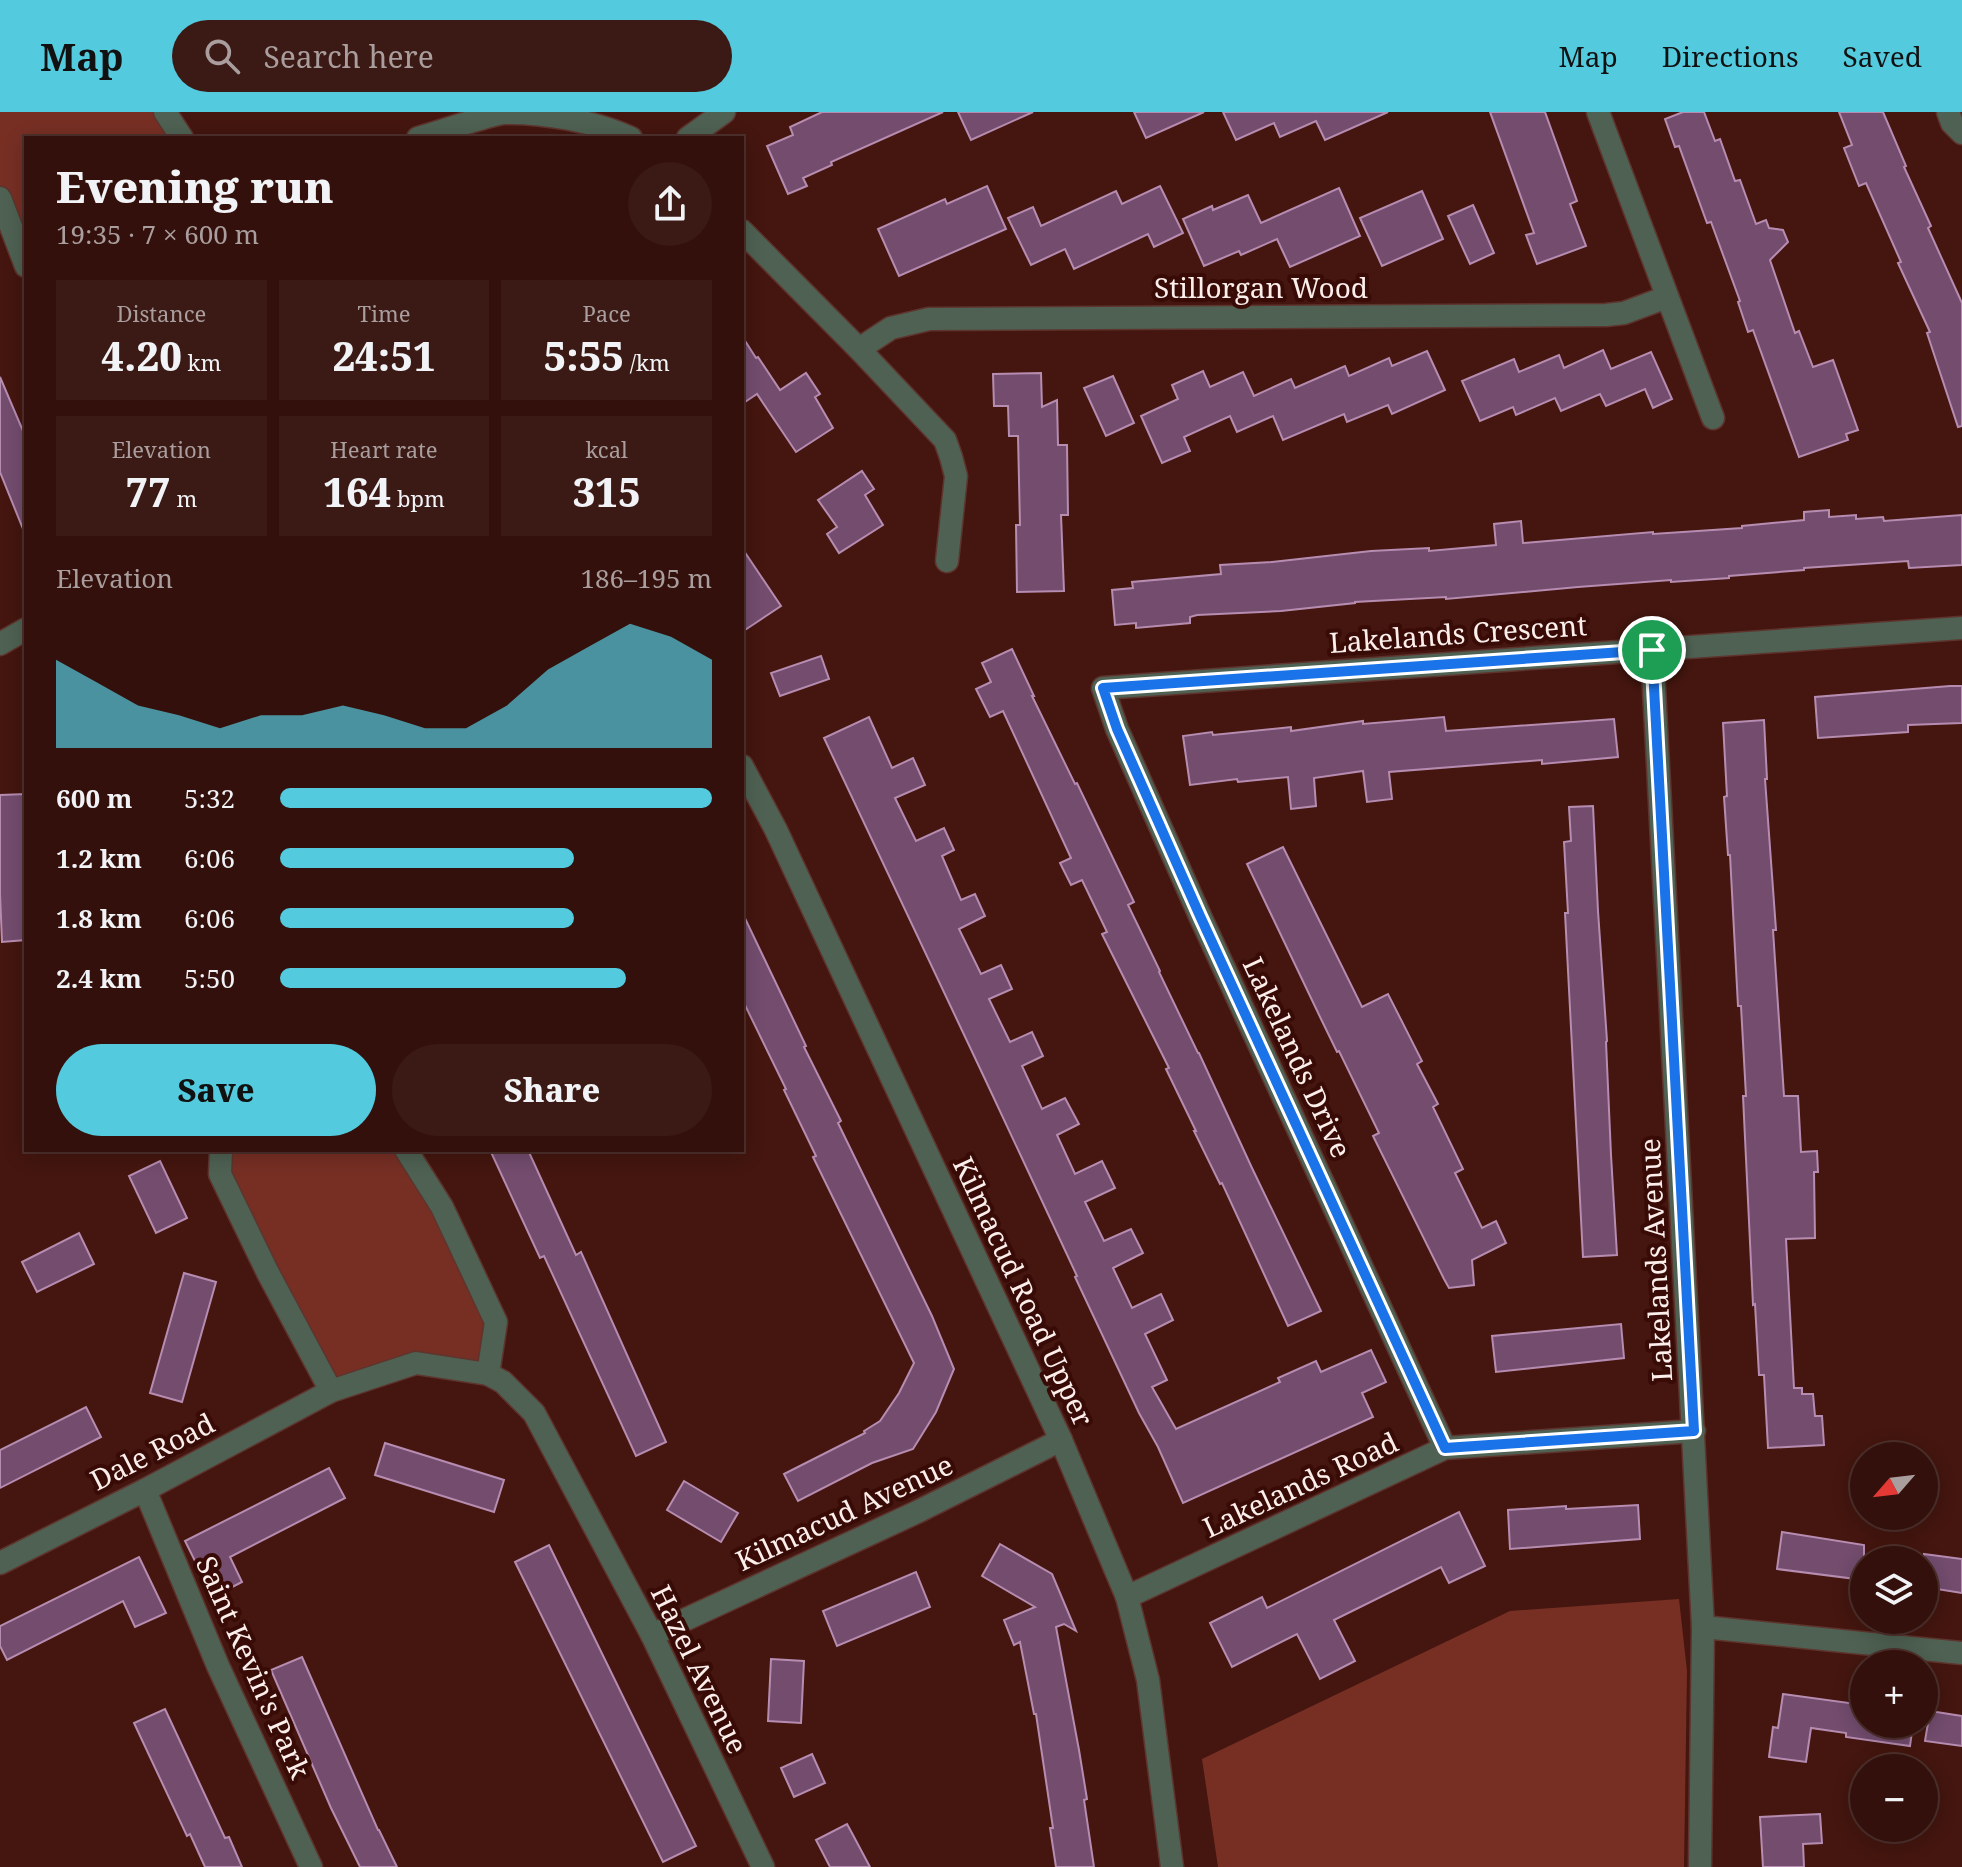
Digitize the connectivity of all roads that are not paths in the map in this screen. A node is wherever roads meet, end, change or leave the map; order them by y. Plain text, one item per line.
1 (165, 112) edge
2 (548, 112) edge
3 (724, 112) edge
4 (1598, 112) edge
5 (1948, 112) edge
6 (1962, 133) edge
7 (181, 136) edge
8 (425, 136) edge
9 (627, 136) edge
10 (691, 136) edge
11 (0, 198) edge
12 (744, 233) edge
13 (24, 261) edge
14 (1667, 297) junction
15 (859, 349) junction
16 (1713, 418) dead end
17 (947, 561) dead end
18 (1962, 628) edge
19 (24, 630) edge
20 (0, 644) edge
21 (1652, 650) junction
22 (1103, 688) joint
23 (744, 770) edge
24 (221, 1152) edge
25 (407, 1152) edge
26 (488, 1374) junction
27 (331, 1391) junction
28 (1694, 1431) junction
29 (1061, 1440) junction
30 (1445, 1448) junction
31 (145, 1490) junction
32 (580, 1500) joint
33 (0, 1563) edge
34 (1127, 1597) junction
35 (1703, 1627) junction
36 (652, 1635) junction
37 (1962, 1653) edge
38 (311, 1867) edge
39 (763, 1867) edge
40 (1172, 1867) edge
41 (1700, 1867) edge

1 - 7 street
2 - 8 street
2 - 9 street
3 - 10 street
4 - 14 street
5 - 6 street
11 - 13 street
12 - 15 street
14 - 15 street, Stillorgan Wood
14 - 16 street
15 - 17 street
18 - 21 street, Lakelands Crescent
19 - 20 street
21 - 22 street, Lakelands Crescent
21 - 28 street, Lakelands Avenue
22 - 30 street, Lakelands Drive
23 - 29 street, Kilmacud Road Upper
24 - 27 street
25 - 26 street
26 - 27 street, Dale Road
26 - 32 street, Dale Road
27 - 31 street, Dale Road
28 - 30 street, Lakelands Road
28 - 35 street, Lakelands Avenue
29 - 34 street, Kilmacud Road Upper
29 - 36 street, Kilmacud Avenue
30 - 34 street, Lakelands Road
31 - 33 street, Dale Road
31 - 38 street, Saint Kevin's Park
32 - 36 street, Hazel Avenue
34 - 40 street, Kilmacud Road Upper
35 - 37 street
35 - 41 street, Lakelands Avenue
36 - 39 street, Hazel Avenue

